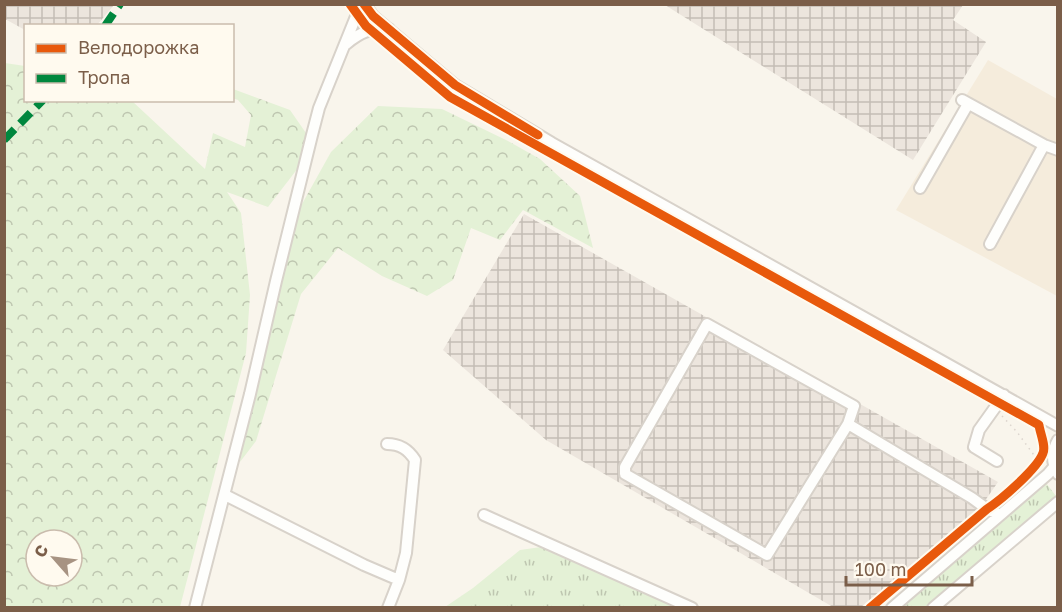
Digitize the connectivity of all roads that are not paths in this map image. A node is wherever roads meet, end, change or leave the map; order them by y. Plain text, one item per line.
1 (362, 4) edge
2 (389, 29) junction
3 (344, 46) junction
4 (1044, 145) junction
5 (1058, 150) edge
6 (920, 188) dead end
7 (990, 244) dead end
8 (1004, 395) junction
9 (848, 424) junction
10 (1058, 426) edge
11 (1058, 440) edge
12 (387, 444) dead end
13 (997, 461) dead end
14 (1048, 468) edge
15 (225, 495) junction
16 (1058, 502) edge
17 (484, 515) dead end
18 (1000, 515) junction
19 (399, 580) junction
20 (195, 608) edge
21 (388, 608) edge
22 (692, 608) edge
23 (892, 608) edge
24 (933, 608) edge

1 - 2 street
1 - 3 street
2 - 3 street
2 - 8 street
3 - 15 street
4 - 5 street
4 - 6 street
4 - 7 street
8 - 10 street
8 - 13 street
9 - 9 street
9 - 18 street
11 - 14 street
12 - 19 street
14 - 18 street
15 - 19 street
15 - 20 street
16 - 24 street
17 - 22 street
18 - 23 street
19 - 21 street

